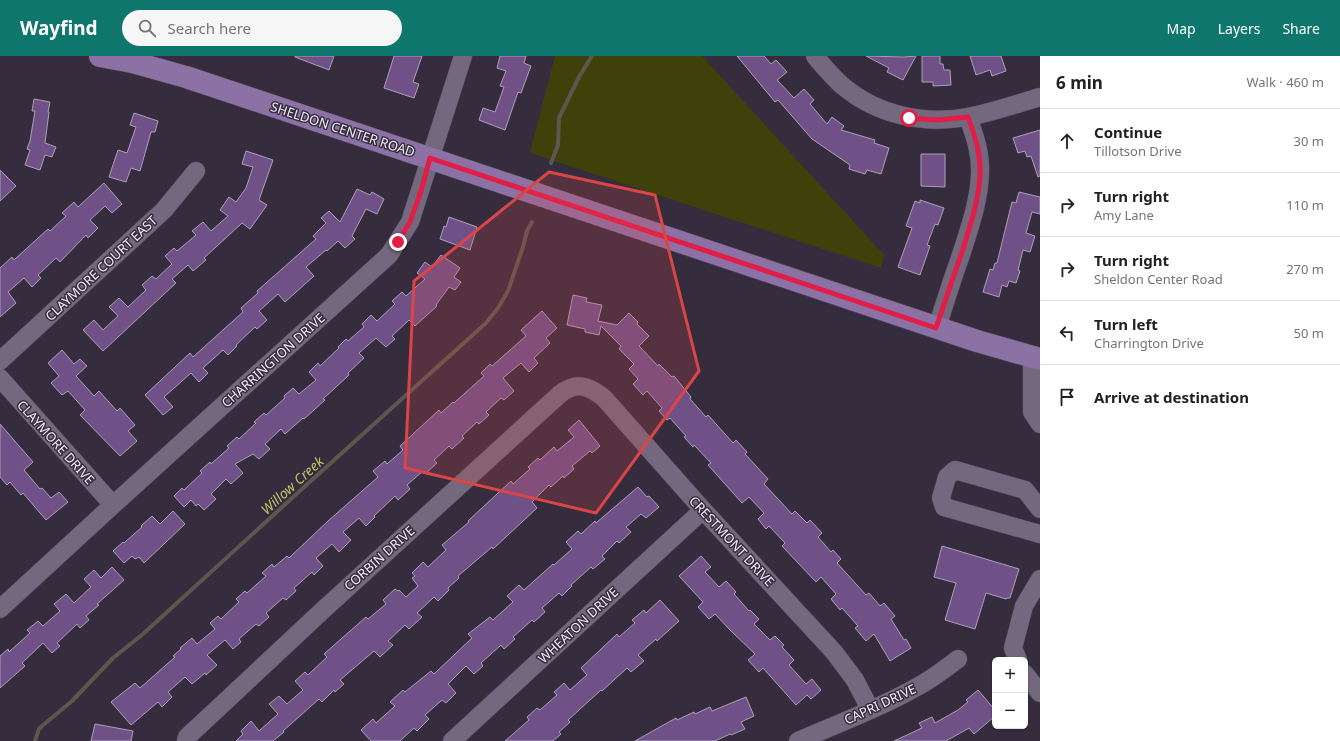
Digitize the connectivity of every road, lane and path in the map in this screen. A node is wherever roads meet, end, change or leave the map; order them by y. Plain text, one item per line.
1 (100, 56) edge
2 (463, 56) edge
3 (815, 56) edge
4 (1040, 97) edge
5 (968, 117) junction
6 (430, 158) junction
7 (196, 171) dead end
8 (936, 328) junction
9 (1036, 358) edge
10 (0, 361) edge
11 (0, 378) edge
12 (580, 386) joint
13 (1040, 424) edge
14 (113, 505) junction
15 (1040, 508) edge
16 (703, 510) junction
17 (1040, 534) edge
18 (1040, 579) edge
19 (0, 609) edge
20 (1017, 657) edge
21 (958, 659) dead end
22 (1028, 678) edge
23 (1040, 692) edge
24 (870, 710) junction
25 (186, 741) edge
26 (452, 741) edge
27 (798, 741) edge

1 - 6 main road, SHELDON CENTER ROAD
2 - 6 street, CHARRINGTON DRIVE
3 - 5 street
4 - 5 street
5 - 8 street
6 - 8 main road, SHELDON CENTER ROAD
6 - 14 street, CHARRINGTON DRIVE
7 - 10 street, CLAYMORE COURT EAST
8 - 9 main road, SHELDON CENTER ROAD
9 - 13 street
11 - 14 street, CLAYMORE DRIVE
12 - 16 street, CRESTMONT DRIVE
12 - 25 street, CORBIN DRIVE
14 - 19 street, CHARRINGTON DRIVE
15 - 17 street
16 - 24 street, CRESTMONT DRIVE
16 - 26 street, WHEATON DRIVE
18 - 20 street
21 - 24 street, CAPRI DRIVE
22 - 23 street
24 - 27 street, CAPRI DRIVE

